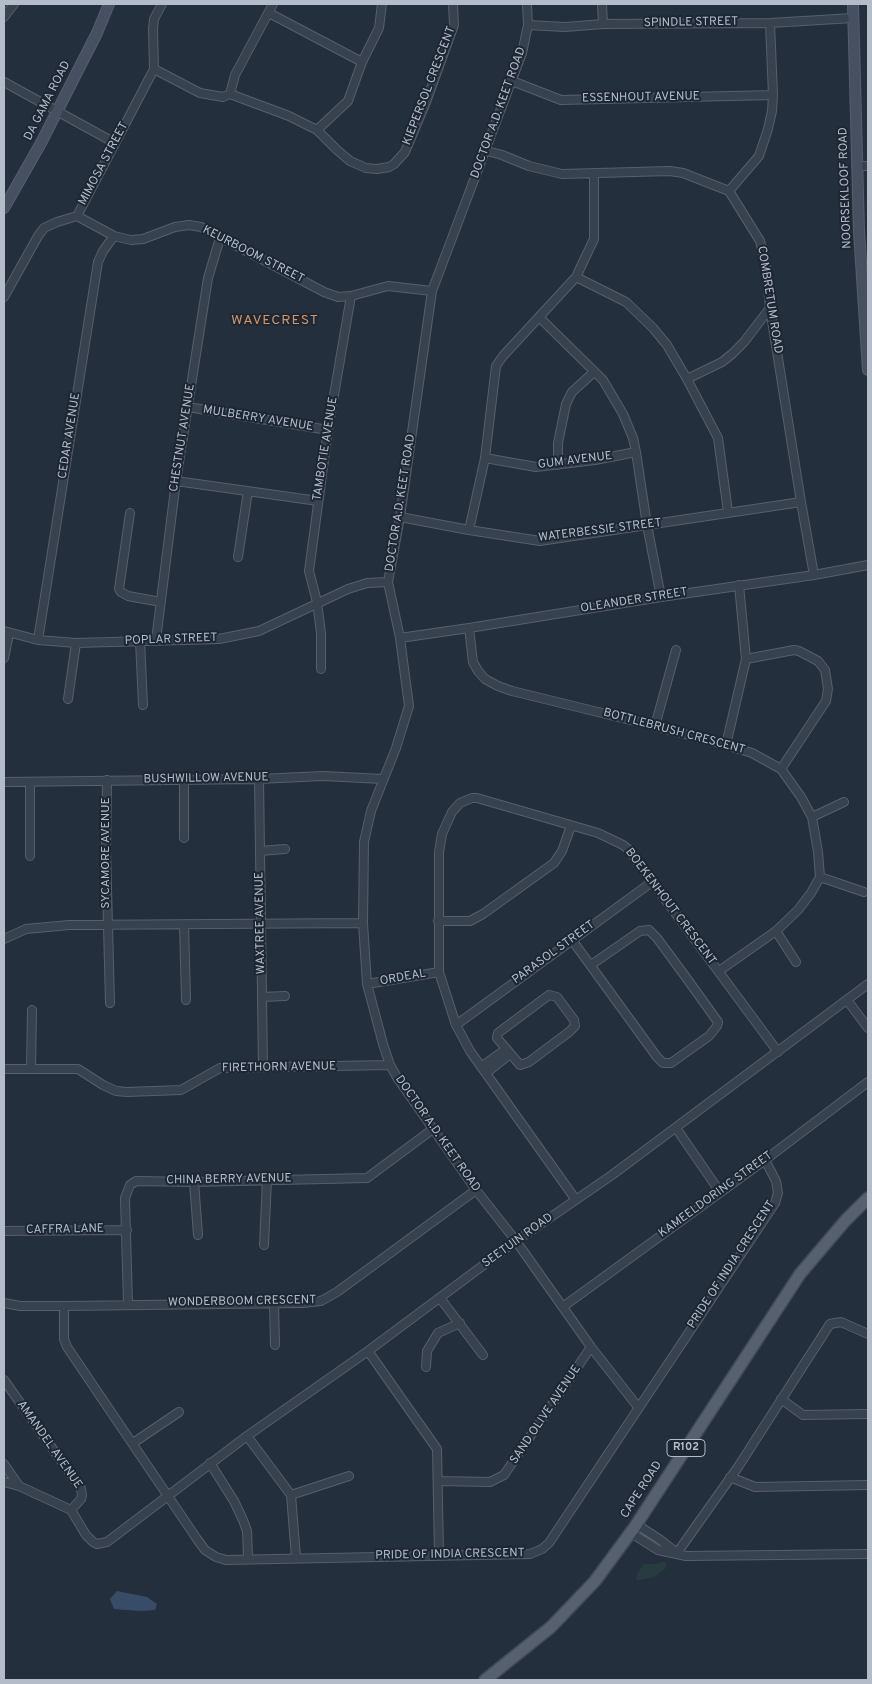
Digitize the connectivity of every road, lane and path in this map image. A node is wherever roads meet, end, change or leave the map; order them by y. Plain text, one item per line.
1 (14, 4) edge
2 (109, 4) edge
3 (162, 4) edge
4 (273, 4) edge
5 (382, 4) edge
6 (453, 4) edge
7 (528, 4) edge
8 (602, 4) edge
9 (853, 4) edge
10 (268, 12) junction
11 (4, 17) edge
12 (853, 18) junction
13 (770, 23) junction
14 (528, 24) junction
15 (603, 24) junction
16 (362, 62) junction
17 (154, 69) junction
18 (512, 81) junction
19 (4, 82) edge
20 (230, 94) junction
21 (773, 95) junction
22 (56, 110) junction
23 (317, 130) junction
24 (116, 143) junction
25 (487, 151) junction
26 (863, 166) edge
27 (594, 174) junction
28 (729, 190) junction
29 (4, 208) edge
30 (77, 216) junction
31 (114, 236) junction
32 (220, 238) junction
33 (576, 278) junction
34 (432, 291) junction
35 (351, 296) junction
36 (4, 297) edge
37 (770, 308) junction
38 (540, 318) junction
39 (868, 370) edge
40 (594, 372) junction
41 (687, 379) junction
42 (188, 407) junction
43 (328, 430) junction
44 (636, 452) junction
45 (485, 458) junction
46 (558, 465) junction
47 (176, 481) junction
48 (248, 491) junction
49 (318, 501) junction
50 (801, 502) junction
51 (728, 512) junction
52 (130, 513) dead end
53 (400, 517) junction
54 (647, 526) junction
55 (469, 530) junction
56 (238, 557) dead end
57 (868, 565) edge
58 (814, 575) junction
59 (388, 582) junction
60 (739, 585) junction
61 (661, 597) junction
62 (161, 602) junction
63 (317, 602) junction
64 (470, 628) junction
65 (6, 633) edge
66 (400, 638) junction
67 (38, 640) junction
68 (156, 640) junction
69 (140, 641) junction
70 (76, 643) junction
71 (676, 650) dead end
72 (4, 658) edge
73 (746, 659) junction
74 (320, 669) dead end
75 (68, 699) dead end
76 (143, 705) dead end
77 (655, 726) junction
78 (726, 745) junction
79 (781, 769) junction
80 (259, 779) junction
81 (383, 779) junction
82 (107, 780) junction
83 (184, 780) junction
84 (4, 782) edge
85 (30, 782) junction
86 (844, 802) dead end
87 (812, 818) junction
88 (571, 826) junction
89 (184, 838) dead end
90 (285, 849) dead end
91 (260, 851) junction
92 (30, 856) dead end
93 (820, 877) junction
94 (652, 882) junction
95 (864, 892) dead end
96 (438, 921) junction
97 (260, 923) junction
98 (363, 923) junction
99 (184, 924) junction
100 (108, 925) junction
101 (776, 931) junction
102 (4, 939) edge
103 (572, 940) junction
104 (796, 962) dead end
105 (591, 965) junction
106 (439, 972) junction
107 (718, 972) junction
108 (367, 984) junction
109 (868, 984) edge
110 (285, 996) dead end
111 (262, 997) junction
112 (186, 1000) dead end
113 (847, 1000) junction
114 (110, 1003) dead end
115 (32, 1010) dead end
116 (456, 1025) junction
117 (868, 1028) edge
118 (508, 1052) junction
119 (778, 1052) junction
120 (390, 1066) junction
121 (263, 1067) junction
122 (4, 1069) edge
123 (31, 1069) junction
124 (483, 1070) junction
125 (868, 1082) edge
126 (676, 1128) junction
127 (433, 1129) junction
128 (765, 1160) junction
129 (267, 1179) junction
130 (194, 1182) junction
131 (476, 1190) junction
132 (720, 1192) junction
133 (868, 1198) edge
134 (576, 1200) junction
135 (127, 1230) junction
136 (4, 1231) edge
137 (198, 1235) dead end
138 (516, 1241) junction
139 (264, 1245) dead end
140 (440, 1298) junction
141 (4, 1302) edge
142 (274, 1303) junction
143 (128, 1304) junction
144 (64, 1306) junction
145 (564, 1306) junction
146 (460, 1323) junction
147 (868, 1334) edge
148 (274, 1345) dead end
149 (591, 1347) junction
150 (368, 1351) junction
151 (483, 1355) dead end
152 (426, 1367) dead end
153 (4, 1380) edge
154 (781, 1399) junction
155 (638, 1407) junction
156 (179, 1412) dead end
157 (868, 1414) edge
158 (247, 1436) junction
159 (133, 1443) junction
160 (210, 1463) junction
161 (4, 1464) edge
162 (349, 1476) dead end
163 (730, 1477) junction
164 (438, 1481) junction
165 (4, 1482) edge
166 (868, 1485) edge
167 (19, 1486) junction
168 (167, 1495) junction
169 (291, 1495) junction
170 (71, 1510) junction
171 (634, 1528) junction
172 (677, 1553) junction
173 (439, 1554) junction
174 (868, 1554) edge
175 (296, 1557) junction
176 (248, 1558) junction
177 (485, 1680) edge

1 - 11 street
2 - 22 street, DA GAMA ROAD
3 - 17 street, MIMOSA STREET
4 - 10 street
5 - 16 street
6 - 23 street, KIEPERSOL CRESCENT
7 - 14 street, DOCTOR A.D. KEET ROAD
8 - 15 street
9 - 12 street, NOORSEKLOOF ROAD
10 - 16 street
10 - 20 street
12 - 13 street, SPINDLE STREET
12 - 26 street, NOORSEKLOOF ROAD
13 - 15 street, SPINDLE STREET
13 - 21 street
14 - 15 street, SPINDLE STREET
14 - 18 street, DOCTOR A.D. KEET ROAD
16 - 23 street
17 - 20 street, KIEPERSOL CRESCENT
17 - 24 street, MIMOSA STREET
18 - 21 street, ESSENHOUT AVENUE
18 - 25 street, DOCTOR A.D. KEET ROAD
19 - 22 street
20 - 23 street, KIEPERSOL CRESCENT
21 - 28 street
22 - 24 street
22 - 29 street, DA GAMA ROAD
24 - 30 street, MIMOSA STREET
25 - 27 street
25 - 34 street, DOCTOR A.D. KEET ROAD
26 - 39 street, NOORSEKLOOF ROAD
27 - 28 street
27 - 33 street
28 - 37 street, COMBRETUM ROAD
30 - 31 street, KEURBOOM STREET
30 - 36 street, MIMOSA STREET
31 - 32 street, KEURBOOM STREET
31 - 67 street, CEDAR AVENUE
32 - 35 street, KEURBOOM STREET
32 - 42 street, CHESTNUT AVENUE
33 - 38 street
33 - 41 street
34 - 35 street, KEURBOOM STREET
34 - 53 street, DOCTOR A.D. KEET ROAD
35 - 43 street, TAMBOTIE AVENUE
37 - 41 street
37 - 50 street, COMBRETUM ROAD
38 - 40 street
38 - 45 street
40 - 44 street
40 - 46 street
41 - 51 street
42 - 43 street, MULBERRY AVENUE
42 - 47 street, CHESTNUT AVENUE
43 - 49 street, TAMBOTIE AVENUE
44 - 46 street, GUM AVENUE
44 - 54 street
45 - 46 street, GUM AVENUE
45 - 55 street
47 - 48 street
47 - 62 street, CHESTNUT AVENUE
48 - 49 street
48 - 56 street
49 - 63 street, TAMBOTIE AVENUE
50 - 51 street, WATERBESSIE STREET
50 - 58 street, COMBRETUM ROAD
51 - 54 street, WATERBESSIE STREET
52 - 62 street
53 - 55 street, WATERBESSIE STREET
53 - 59 street, DOCTOR A.D. KEET ROAD
54 - 55 street, WATERBESSIE STREET
54 - 61 street
57 - 58 street, OLEANDER STREET
58 - 60 street, OLEANDER STREET
59 - 63 street, POPLAR STREET
59 - 66 street, DOCTOR A.D. KEET ROAD
60 - 61 street, OLEANDER STREET
60 - 73 street
61 - 64 street, OLEANDER STREET
62 - 68 street, CHESTNUT AVENUE
63 - 68 street, POPLAR STREET
63 - 74 street
64 - 66 street, OLEANDER STREET
64 - 77 street, BOTTLEBRUSH CRESCENT
65 - 67 street, POPLAR STREET
65 - 72 street, POPLAR STREET
66 - 81 street, DOCTOR A.D. KEET ROAD
67 - 70 street, POPLAR STREET
68 - 69 street, POPLAR STREET
69 - 70 street, POPLAR STREET
69 - 76 street
70 - 75 street
71 - 77 street
73 - 78 street
73 - 79 street
77 - 78 street, BOTTLEBRUSH CRESCENT
78 - 79 street, BOTTLEBRUSH CRESCENT
79 - 87 street, BOTTLEBRUSH CRESCENT
80 - 81 street, BUSHWILLOW AVENUE
80 - 83 street, BUSHWILLOW AVENUE
80 - 91 street, WAXTREE AVENUE
81 - 98 street, DOCTOR A.D. KEET ROAD
82 - 83 street, BUSHWILLOW AVENUE
82 - 85 street, BUSHWILLOW AVENUE
82 - 100 street, SYCAMORE AVENUE
83 - 89 street
84 - 85 street, BUSHWILLOW AVENUE
85 - 92 street
86 - 87 street
87 - 93 street, BOTTLEBRUSH CRESCENT
88 - 94 street, BOEKENHOUT CRESCENT
88 - 96 street
88 - 96 street, BOEKENHOUT CRESCENT
90 - 91 street
91 - 97 street, WAXTREE AVENUE
93 - 95 street
93 - 101 street
94 - 103 street, PARASOL STREET
94 - 107 street, BOEKENHOUT CRESCENT
96 - 106 street, BOEKENHOUT CRESCENT
97 - 98 street
97 - 99 street
97 - 111 street, WAXTREE AVENUE
98 - 108 street, DOCTOR A.D. KEET ROAD
99 - 100 street
99 - 112 street
100 - 102 street
100 - 114 street
101 - 104 street
101 - 107 street
103 - 105 street
103 - 116 street, PARASOL STREET
105 - 105 street
106 - 108 street, ORDEAL
106 - 116 street, BOEKENHOUT CRESCENT
107 - 119 street, BOEKENHOUT CRESCENT
108 - 120 street, DOCTOR A.D. KEET ROAD
109 - 113 street, SEETUIN ROAD
110 - 111 street
111 - 121 street, WAXTREE AVENUE
113 - 117 street
113 - 119 street, SEETUIN ROAD
115 - 123 street
116 - 124 street, BOEKENHOUT CRESCENT
118 - 118 street
118 - 124 street
119 - 126 street, SEETUIN ROAD
120 - 121 street, FIRETHORN AVENUE
120 - 127 street, DOCTOR A.D. KEET ROAD
121 - 123 street, FIRETHORN AVENUE
122 - 123 street, FIRETHORN AVENUE
124 - 134 street, BOEKENHOUT CRESCENT
125 - 128 street, KAMEELDORING STREET
126 - 132 street
126 - 134 street, SEETUIN ROAD
127 - 129 street, CHINA BERRY AVENUE
127 - 131 street, DOCTOR A.D. KEET ROAD
128 - 132 street, KAMEELDORING STREET
128 - 155 street, PRIDE OF INDIA CRESCENT
129 - 130 street, CHINA BERRY AVENUE
129 - 139 street
130 - 135 street, CHINA BERRY AVENUE
130 - 137 street
131 - 138 street, DOCTOR A.D. KEET ROAD
131 - 142 street, WONDERBOOM CRESCENT
132 - 145 street, KAMEELDORING STREET
133 - 171 main road, CAPE ROAD / R102
134 - 138 street, SEETUIN ROAD
135 - 136 street, CAFFRA LANE
135 - 143 street, CHINA BERRY AVENUE
138 - 140 street, SEETUIN ROAD
138 - 145 street, DOCTOR A.D. KEET ROAD
140 - 146 street
140 - 150 street, SEETUIN ROAD
141 - 144 street, WONDERBOOM CRESCENT
142 - 143 street, WONDERBOOM CRESCENT
142 - 148 street
143 - 144 street, WONDERBOOM CRESCENT
144 - 159 street, PRIDE OF INDIA CRESCENT
145 - 149 street, DOCTOR A.D. KEET ROAD
146 - 151 street
146 - 152 street
147 - 154 street
149 - 155 street, DOCTOR A.D. KEET ROAD
149 - 164 street, SAND OLIVE AVENUE
150 - 158 street, SEETUIN ROAD
150 - 164 street
153 - 170 street, AMANDEL AVENUE
154 - 157 street
154 - 163 street
155 - 173 street, PRIDE OF INDIA CRESCENT
156 - 159 street
158 - 160 street, SEETUIN ROAD
158 - 169 street
159 - 168 street, PRIDE OF INDIA CRESCENT
160 - 168 street, SEETUIN ROAD
160 - 176 street
161 - 167 street
162 - 169 street
163 - 166 street
163 - 172 street
164 - 173 street
165 - 167 street
167 - 170 street
168 - 170 street, SEETUIN ROAD
168 - 176 street, PRIDE OF INDIA CRESCENT
169 - 175 street
171 - 172 street
171 - 177 main road, CAPE ROAD / R102
172 - 174 street
173 - 175 street, PRIDE OF INDIA CRESCENT
175 - 176 street, PRIDE OF INDIA CRESCENT

